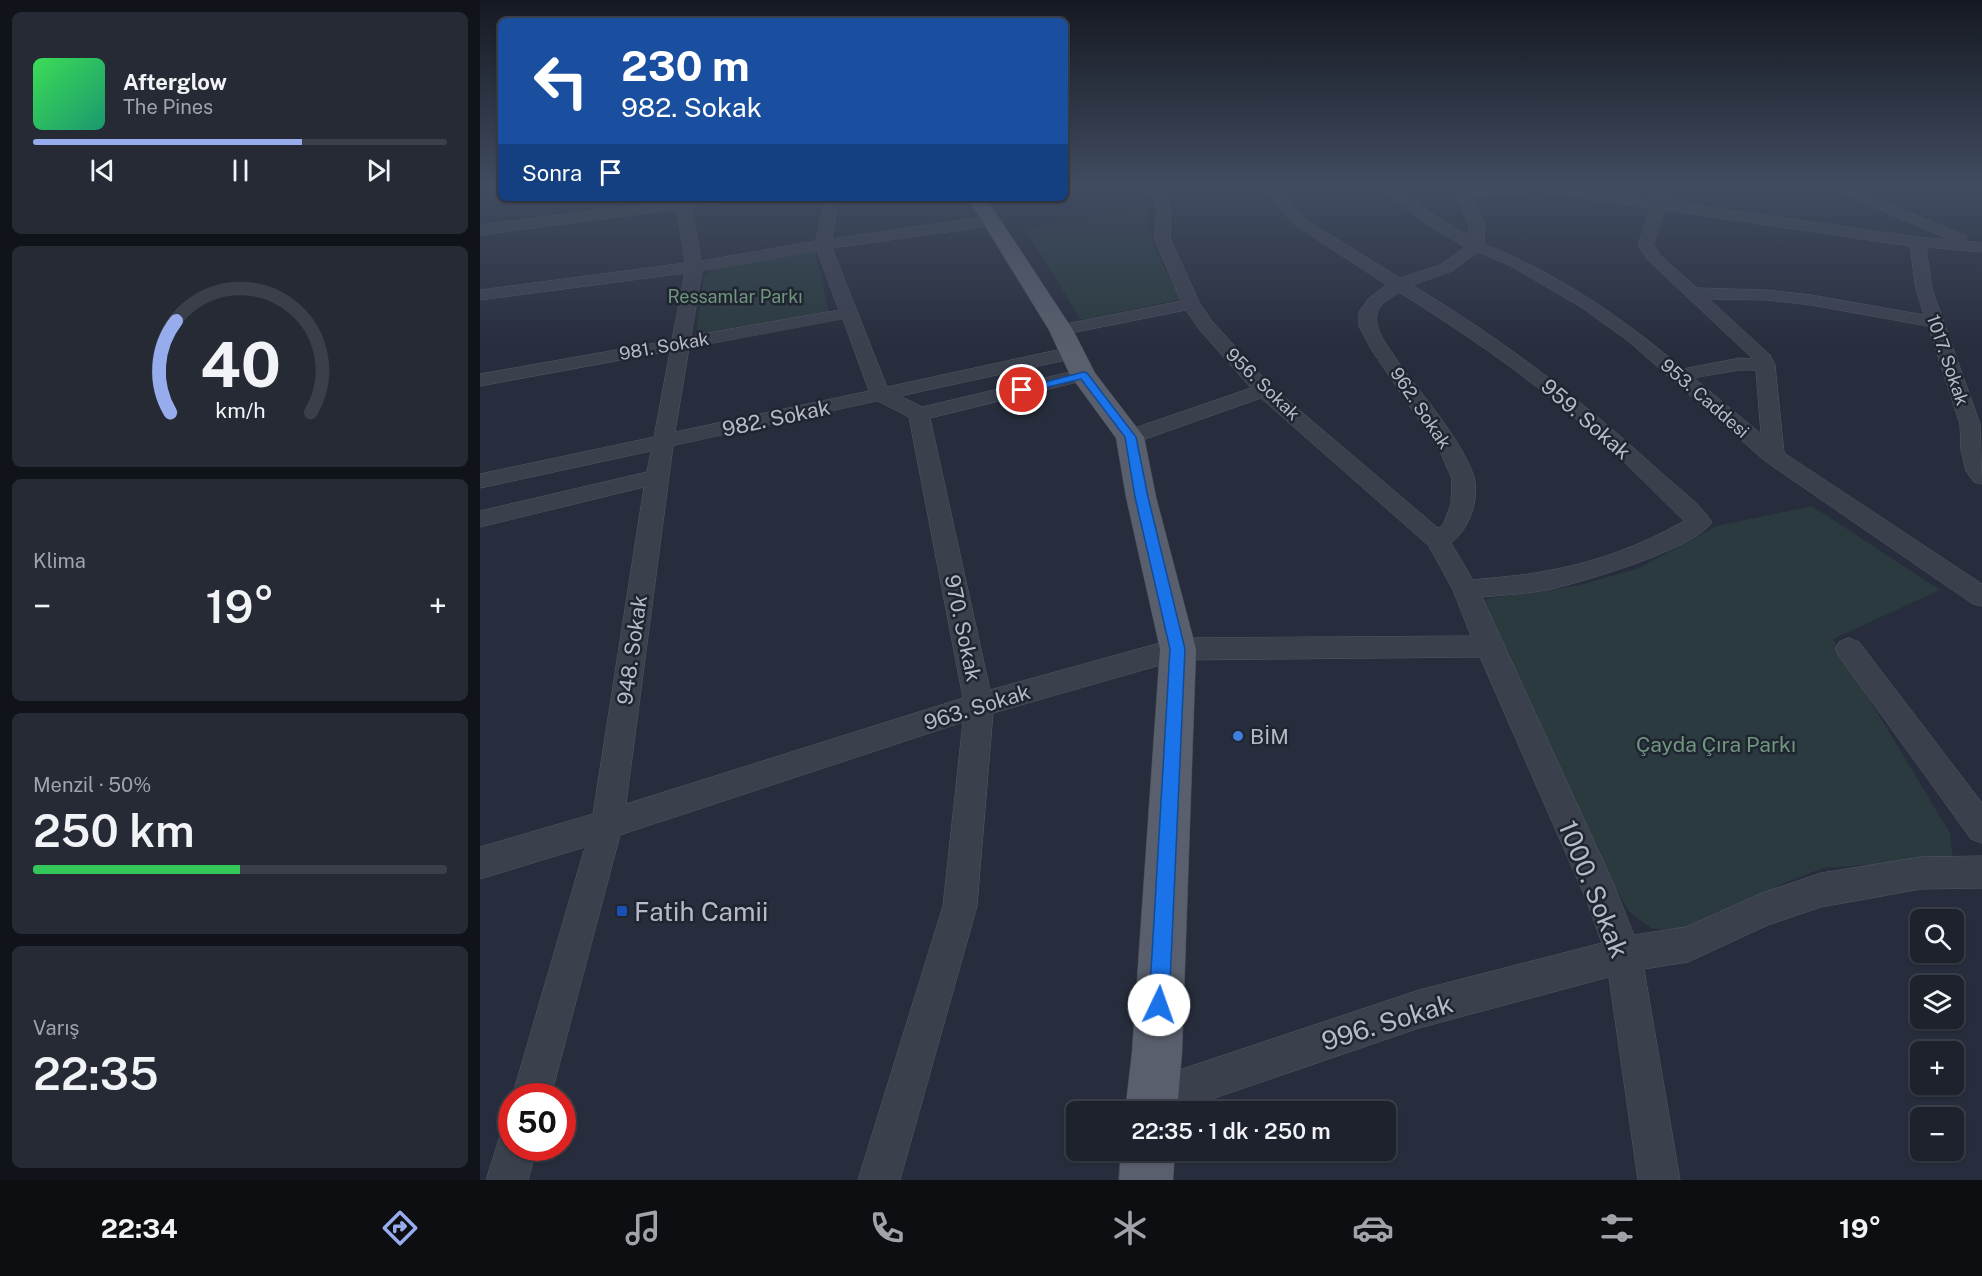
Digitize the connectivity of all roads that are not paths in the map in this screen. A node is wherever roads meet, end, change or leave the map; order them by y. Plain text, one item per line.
1 (690, 240) edge
2 (824, 240) edge
3 (842, 240) edge
4 (1005, 240) edge
5 (1163, 240) edge
6 (1327, 240) edge
7 (1463, 240) edge
8 (1476, 240) edge
9 (1647, 240) edge
10 (1904, 240) edge
11 (1964, 240) edge
12 (1917, 242) junction
13 (823, 245) junction
14 (1476, 246) junction
15 (1981, 247) edge
16 (694, 267) junction
17 (1398, 284) junction
18 (1692, 293) junction
19 (480, 295) edge
20 (1191, 304) junction
21 (849, 313) junction
22 (1935, 322) junction
23 (679, 343) junction
24 (1072, 353) junction
25 (1765, 365) junction
26 (1679, 375) junction
27 (480, 380) edge
28 (1264, 390) junction
29 (880, 394) junction
30 (919, 414) junction
31 (1130, 437) junction
32 (663, 442) junction
33 (1773, 456) junction
34 (657, 477) junction
35 (1982, 477) edge
36 (480, 482) edge
37 (480, 519) edge
38 (1438, 541) junction
39 (1466, 590) junction
40 (1982, 597) edge
41 (1489, 646) junction
42 (1178, 649) junction
43 (1849, 649) dead end
44 (979, 705) junction
45 (607, 825) junction
46 (1982, 828) edge
47 (480, 863) edge
48 (1982, 872) edge
49 (1624, 955) junction
50 (535, 1083) edge
51 (1152, 1101) edge
52 (1163, 1101) edge
53 (512, 1161) edge
54 (1147, 1161) edge
55 (507, 1180) edge
56 (879, 1180) edge
57 (1146, 1180) edge
58 (1659, 1180) edge

1 - 16 street, 948. Sokak
2 - 13 street
3 - 13 street
4 - 24 main road
5 - 20 street, 956. Sokak
6 - 17 street, 959. Sokak
7 - 14 street, 953. Caddesi
8 - 14 street
9 - 18 street
10 - 12 street
11 - 15 street
12 - 15 street
12 - 22 street, 1017. Sokak
13 - 16 street
13 - 21 street
14 - 17 street
14 - 26 street, 953. Caddesi
16 - 19 street
16 - 23 street, 948. Sokak
17 - 38 street, 962. Sokak
17 - 39 street, 959. Sokak
18 - 22 street
18 - 25 street
20 - 24 street
20 - 28 street, 956. Sokak
21 - 23 street, 981. Sokak
21 - 29 street
22 - 35 street, 1017. Sokak
23 - 27 street, 981. Sokak
23 - 32 street, 948. Sokak
24 - 29 street, 982. Sokak
24 - 30 street
24 - 31 main road
25 - 26 street
25 - 33 street
26 - 33 street, 953. Caddesi
28 - 31 street
28 - 38 street, 956. Sokak
29 - 30 street
29 - 32 street, 982. Sokak
30 - 44 street, 970. Sokak
31 - 42 main road
32 - 34 street, 948. Sokak
32 - 36 street, 982. Sokak
33 - 40 street, 953. Caddesi
34 - 37 street
34 - 45 street, 948. Sokak
38 - 39 street, 956. Sokak
39 - 41 street, 1000. Sokak
41 - 42 street, 963. Sokak
41 - 49 street, 1000. Sokak
42 - 44 street, 963. Sokak
42 - 51 main road
43 - 46 street
44 - 45 street, 963. Sokak
44 - 56 street, 970. Sokak
45 - 47 street, 963. Sokak
45 - 50 street, 948. Sokak
48 - 49 street, 996. Sokak
49 - 52 street, 996. Sokak
49 - 58 street, 1000. Sokak
53 - 55 street
54 - 57 main road

